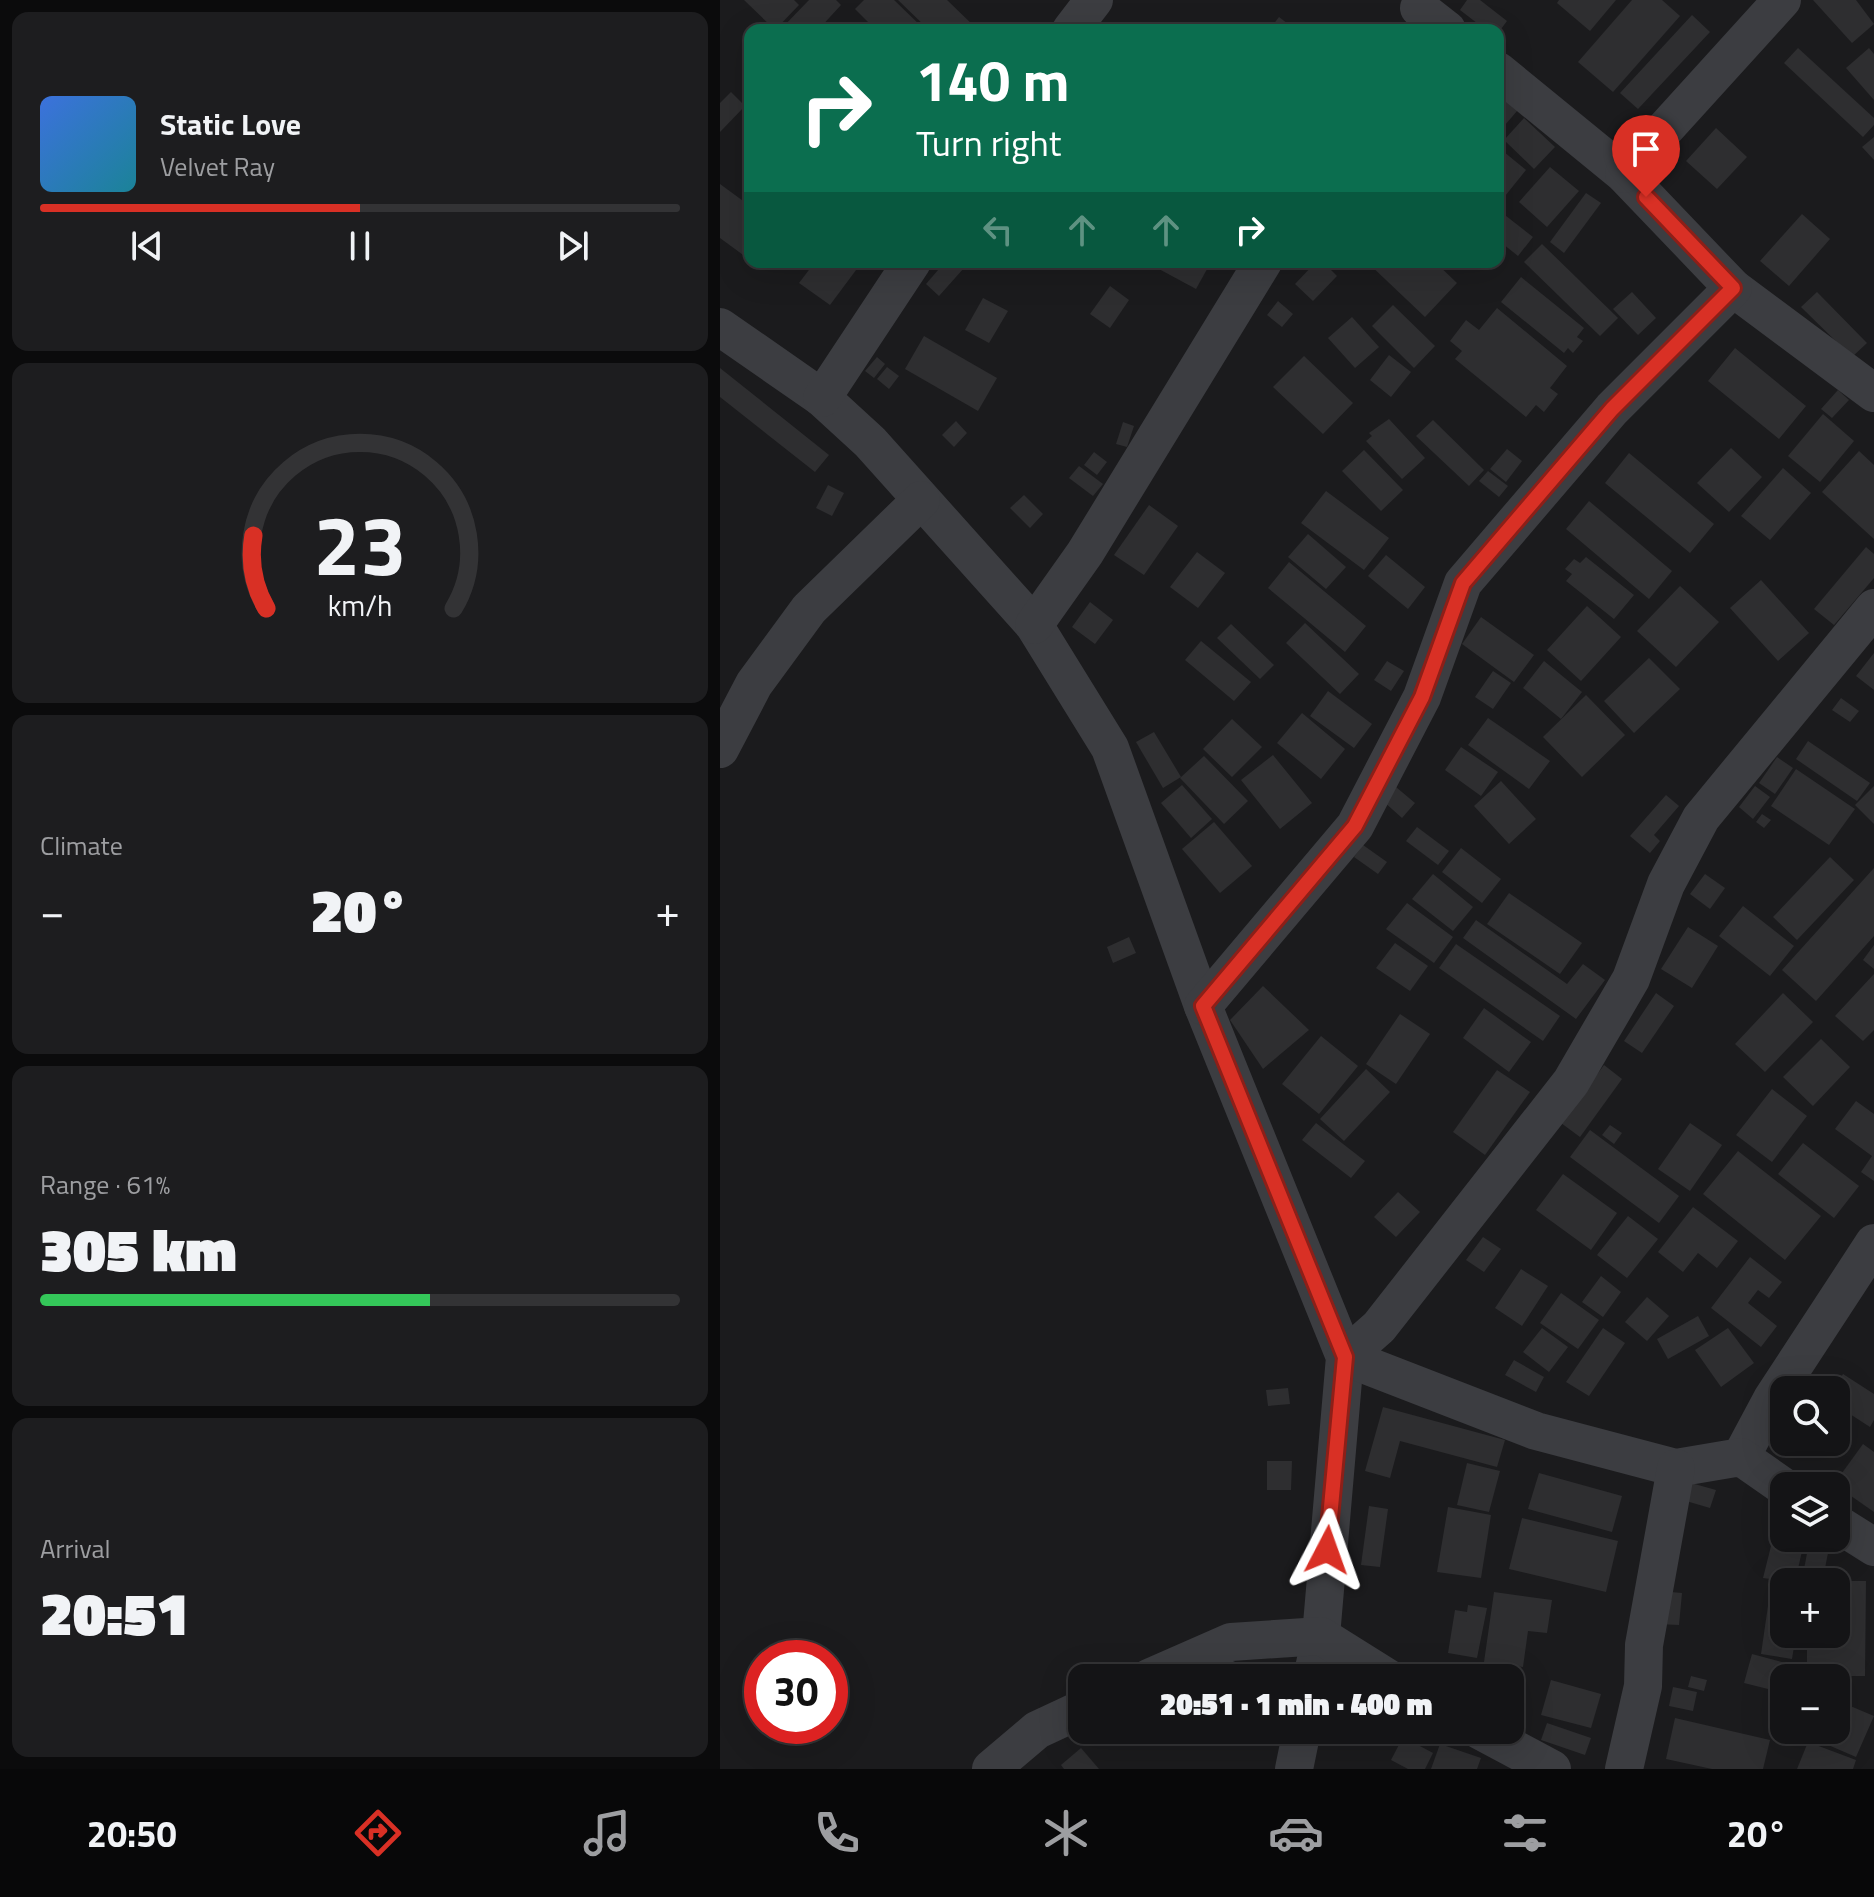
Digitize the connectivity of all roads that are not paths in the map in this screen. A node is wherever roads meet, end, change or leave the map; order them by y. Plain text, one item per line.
1 (1094, 0) edge
2 (1782, 0) edge
3 (1076, 24) edge
4 (1504, 76) edge
5 (1624, 174) junction
6 (908, 268) edge
7 (1259, 268) edge
8 (1733, 288) junction
9 (720, 327) edge
10 (1874, 393) edge
11 (822, 398) junction
12 (921, 500) junction
13 (1874, 608) edge
14 (1034, 625) junction
15 (720, 749) edge
16 (1203, 1006) junction
17 (1874, 1243) edge
18 (1345, 1357) junction
19 (1741, 1457) junction
20 (1676, 1468) junction
21 (1770, 1477) edge
22 (1850, 1532) edge
23 (1874, 1547) edge
24 (1321, 1636) junction
25 (1181, 1664) edge
26 (1315, 1664) edge
27 (1366, 1664) edge
28 (1068, 1716) edge
29 (1299, 1744) edge
30 (1505, 1744) edge
31 (991, 1769) edge
32 (1294, 1769) edge
33 (1552, 1769) edge
34 (1624, 1769) edge

1 - 3 street
2 - 5 street
4 - 5 street
5 - 8 street
6 - 11 street
7 - 14 street
8 - 10 street
8 - 16 street
9 - 11 street
11 - 12 street
12 - 14 street
12 - 15 street
13 - 18 street
14 - 16 street
16 - 18 street
17 - 19 street
18 - 20 street
18 - 24 street
19 - 20 street
19 - 21 street
20 - 34 street
22 - 23 street
24 - 25 street
24 - 26 street
24 - 27 street
28 - 31 street
29 - 32 street
30 - 33 street

